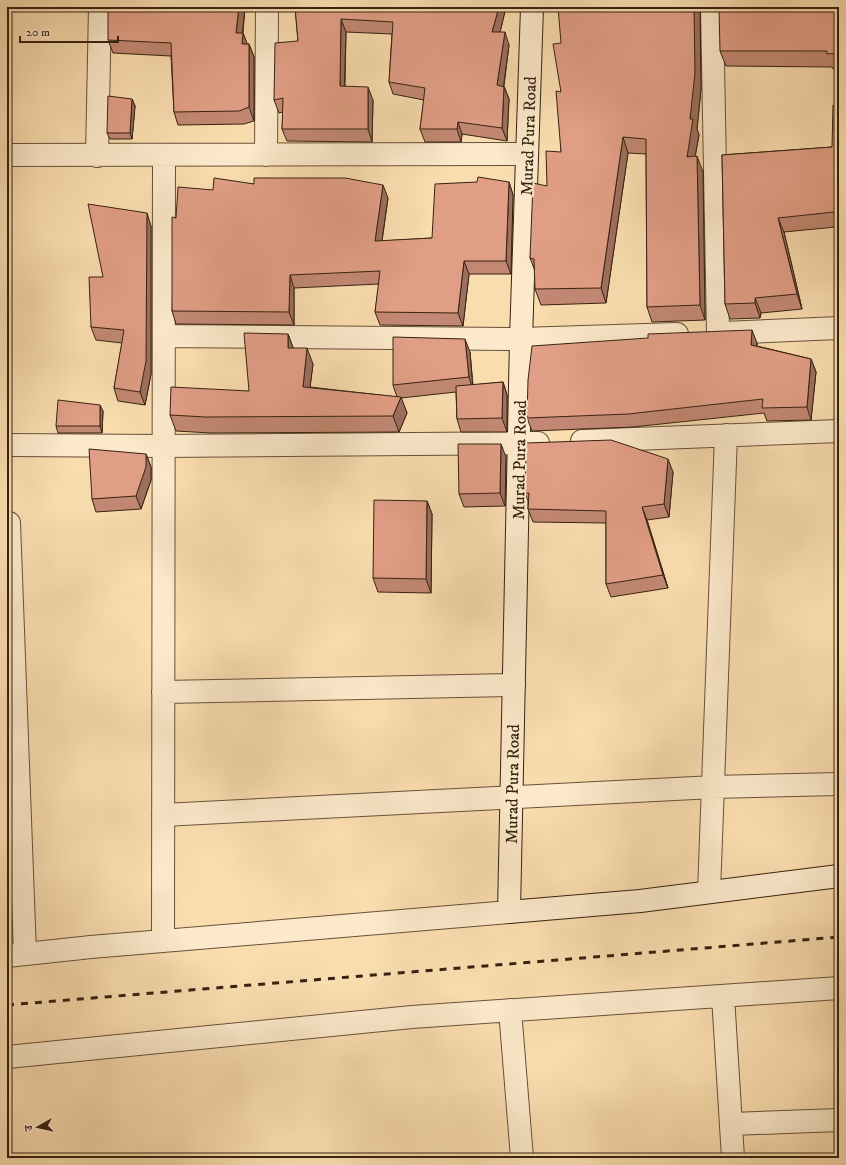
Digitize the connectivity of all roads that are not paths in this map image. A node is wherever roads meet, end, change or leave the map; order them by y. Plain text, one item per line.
1 (100, 7) edge
2 (267, 7) edge
3 (532, 7) edge
4 (712, 7) edge
5 (528, 154) junction
6 (7, 155) edge
7 (164, 155) junction
8 (266, 155) junction
9 (97, 156) junction
10 (839, 328) edge
11 (718, 333) junction
12 (164, 336) junction
13 (521, 339) junction
14 (839, 430) edge
15 (726, 435) junction
16 (519, 444) junction
17 (7, 445) edge
18 (163, 446) junction
19 (10, 523) dead end
20 (514, 685) junction
21 (163, 692) junction
22 (839, 784) edge
23 (714, 787) junction
24 (512, 799) junction
25 (163, 815) junction
26 (839, 876) edge
27 (709, 892) junction
28 (509, 912) junction
29 (163, 941) junction
30 (16, 955) edge
31 (839, 988) edge
32 (723, 996) junction
33 (510, 1010) junction
34 (7, 1057) edge
35 (839, 1120) edge
36 (732, 1124) junction
37 (522, 1158) edge
38 (733, 1158) edge

1 - 9 street
2 - 8 street
3 - 5 street, Murad Pura Road
4 - 11 street
5 - 8 street
5 - 13 street, Murad Pura Road
6 - 9 street
7 - 8 street
7 - 9 street
7 - 12 street
10 - 11 street
11 - 13 street
12 - 13 street
12 - 18 street
13 - 16 street, Murad Pura Road
14 - 15 street
15 - 16 street
15 - 23 street
16 - 18 street
16 - 20 street, Murad Pura Road
17 - 18 street
18 - 21 street
19 - 30 street
20 - 21 street
20 - 24 street, Murad Pura Road
21 - 25 street
22 - 23 street
23 - 24 street
23 - 27 street
24 - 25 street
24 - 28 street, Murad Pura Road
25 - 29 street
26 - 27 street
27 - 28 street
28 - 29 street
29 - 30 street
31 - 32 street
32 - 33 street
32 - 36 street
33 - 34 street
33 - 37 street
35 - 36 street
36 - 38 street

